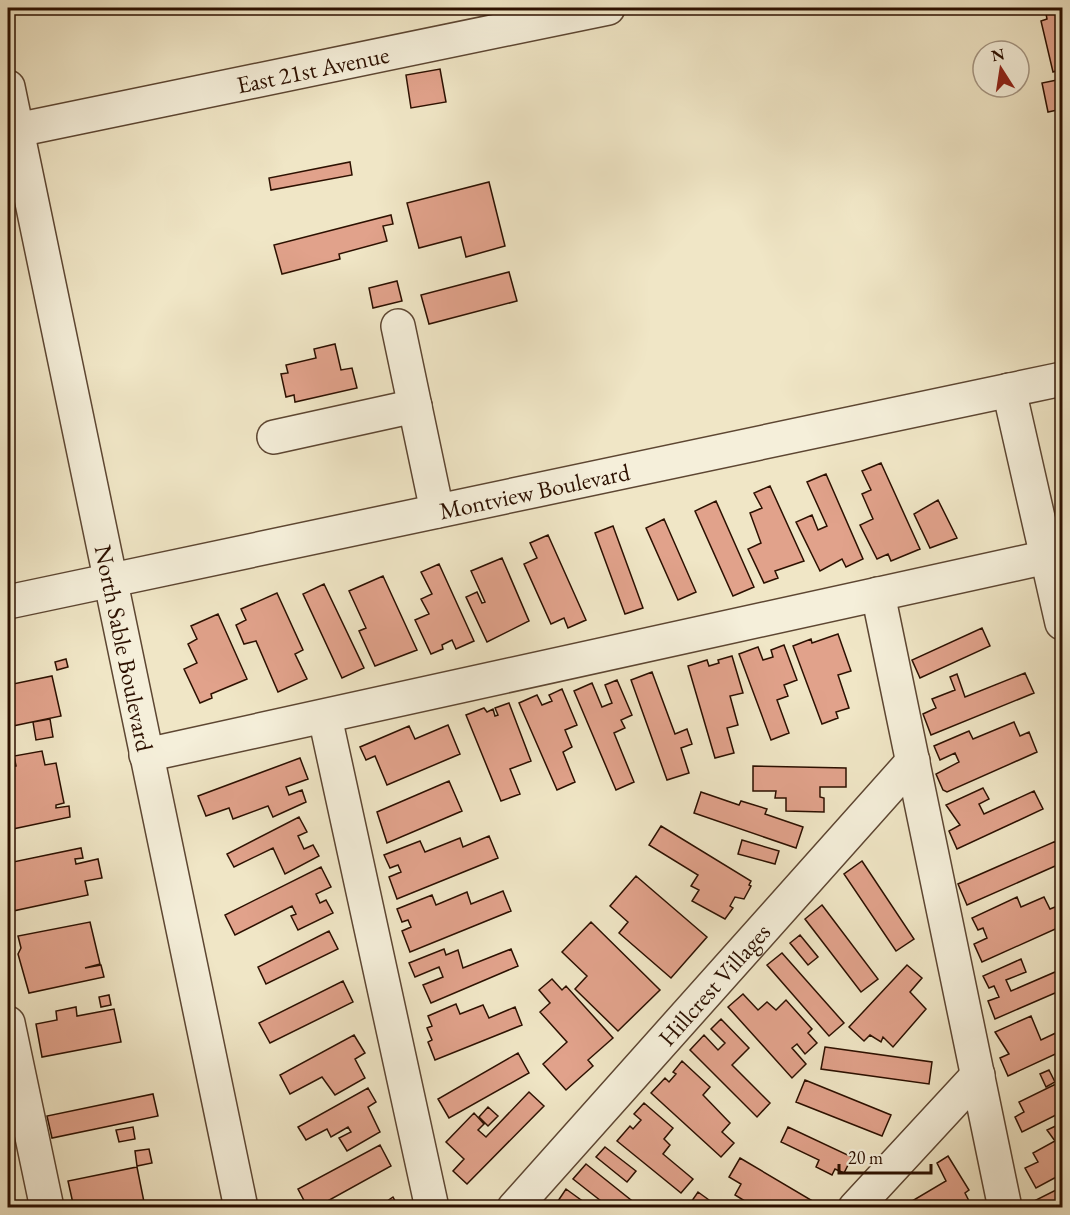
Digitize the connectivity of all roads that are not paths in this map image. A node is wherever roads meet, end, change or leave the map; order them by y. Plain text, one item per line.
1 (608, 8) edge
2 (8, 87) edge
3 (17, 130) junction
4 (398, 326) dead end
5 (1062, 379) edge
6 (1009, 390) junction
7 (415, 406) junction
8 (274, 437) dead end
9 (437, 511) junction
10 (1047, 557) junction
11 (110, 580) junction
12 (879, 594) junction
13 (8, 602) edge
14 (1062, 622) edge
15 (325, 717) junction
16 (146, 755) junction
17 (913, 761) junction
18 (8, 1023) edge
19 (978, 1075) junction
20 (47, 1208) edge
21 (241, 1208) edge
22 (432, 1208) edge
23 (514, 1208) edge
24 (855, 1208) edge
25 (1005, 1208) edge

1 - 3 street, East 21st Avenue
2 - 3 street, North Sable Boulevard
3 - 11 street, North Sable Boulevard
4 - 7 street
5 - 6 street, Montview Boulevard
6 - 9 street, Montview Boulevard
6 - 10 street
7 - 8 street
7 - 9 street
9 - 11 street, Montview Boulevard
10 - 12 street
10 - 14 street
11 - 13 street, Montview Boulevard
11 - 16 street, North Sable Boulevard
12 - 15 street
12 - 17 street
15 - 16 street
15 - 22 street
16 - 21 street, North Sable Boulevard
17 - 19 street
17 - 23 street, Hillcrest Villages
18 - 20 street
19 - 24 street
19 - 25 street

